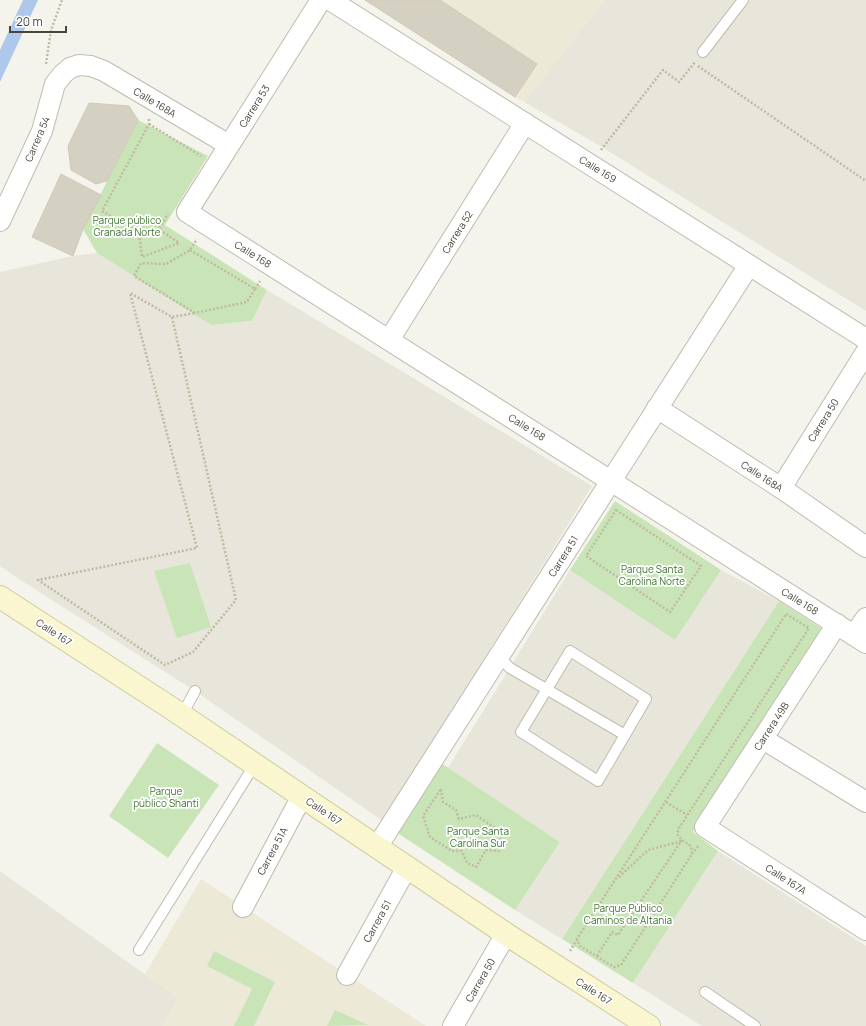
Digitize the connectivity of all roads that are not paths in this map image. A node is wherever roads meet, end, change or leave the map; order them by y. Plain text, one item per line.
1 (321, 0) edge
2 (330, 0) edge
3 (743, 0) edge
4 (703, 52) road end
5 (79, 65) joint
6 (525, 123) junction
7 (229, 145) junction
8 (179, 210) joint
9 (0, 221) edge
10 (749, 265) junction
11 (866, 339) edge
12 (389, 340) junction
13 (866, 352) edge
14 (657, 408) junction
15 (611, 481) junction
16 (781, 488) junction
17 (866, 547) edge
18 (0, 597) edge
19 (866, 618) edge
20 (837, 624) junction
21 (860, 639) edge
22 (499, 656) junction
23 (547, 689) junction
24 (195, 691) dead end
25 (182, 715) junction
26 (625, 735) junction
27 (763, 739) junction
28 (255, 764) junction
29 (302, 796) junction
30 (866, 802) edge
31 (705, 827) joint
32 (377, 847) junction
33 (407, 867) junction
34 (243, 907) dead end
35 (866, 930) edge
36 (506, 934) junction
37 (139, 950) dead end
38 (347, 975) dead end
39 (705, 992) dead end
40 (453, 1026) edge
41 (649, 1026) edge
42 (755, 1026) edge

1 - 7 street, Carrera 53
2 - 6 street, Calle 169
3 - 4 lane
5 - 7 street, Calle 168A
5 - 9 street, Carrera 54
6 - 10 street, Calle 169
6 - 12 street, Carrera 52
7 - 8 street, Carrera 53
8 - 12 street, Calle 168
10 - 11 street, Calle 169
10 - 14 street, Carrera 51
12 - 15 street, Calle 168
13 - 16 street, Carrera 50
14 - 15 street, Carrera 51
14 - 16 street, Calle 168A
15 - 20 street, Calle 168
15 - 22 street, Carrera 51
16 - 17 street, Calle 168A
18 - 25 street, Calle 167
19 - 21 street
20 - 21 street, Calle 168
20 - 27 street, Carrera 49B
22 - 23 lane
22 - 32 street, Carrera 51
23 - 26 lane
23 - 26 lane
23 - 26 lane
24 - 25 lane
25 - 28 street, Calle 167
27 - 30 street
27 - 31 street, Carrera 49B
28 - 29 street, Calle 167
28 - 37 lane
29 - 32 street, Calle 167
29 - 34 street, Carrera 51A
31 - 35 street, Calle 167A
32 - 33 street, Calle 167
33 - 36 street, Calle 167
33 - 38 street, Carrera 51
36 - 40 street, Carrera 50
36 - 41 street, Calle 167
39 - 42 lane

